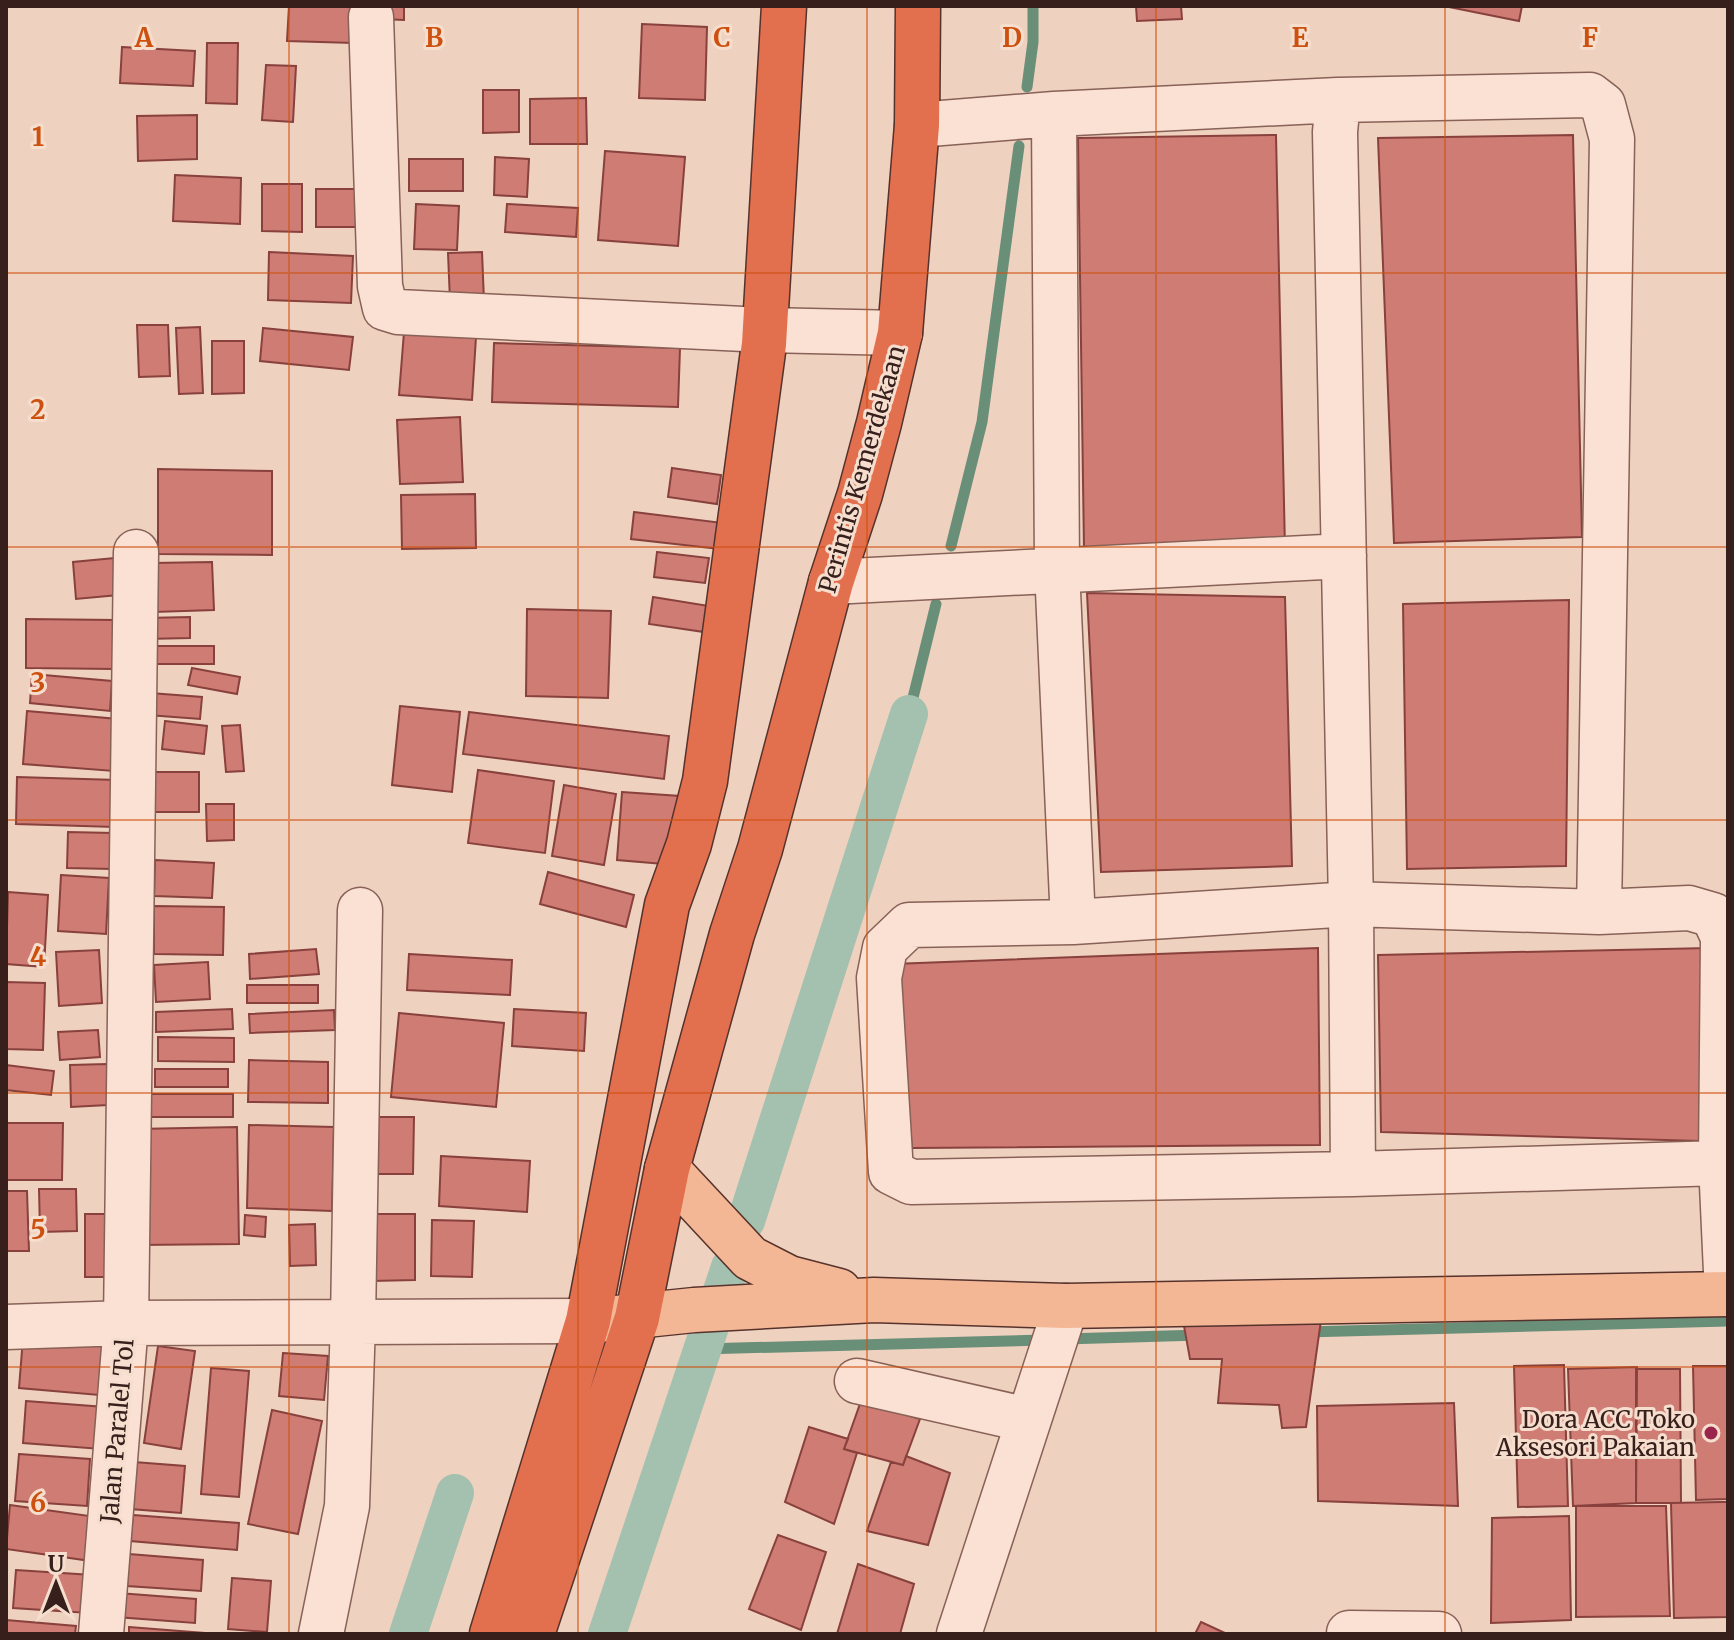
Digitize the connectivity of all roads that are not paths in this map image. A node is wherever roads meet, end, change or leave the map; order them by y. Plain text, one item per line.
1 (784, 6) edge
2 (918, 6) edge
3 (371, 17) dead end
4 (1338, 100) junction
5 (1054, 114) junction
6 (917, 125) junction
7 (765, 330) junction
8 (900, 333) junction
9 (136, 552) dead end
10 (1344, 556) junction
11 (1057, 569) junction
12 (831, 582) junction
13 (1351, 904) junction
14 (360, 910) dead end
15 (1599, 912) junction
16 (1073, 922) junction
17 (1721, 1163) junction
18 (667, 1169) junction
19 (1353, 1174) junction
20 (1728, 1294) edge
21 (874, 1300) junction
22 (1066, 1306) junction
23 (637, 1318) junction
24 (353, 1321) junction
25 (588, 1321) junction
26 (126, 1323) junction
27 (6, 1327) edge
28 (857, 1381) dead end
29 (1028, 1420) junction
30 (1349, 1633) edge
31 (101, 1634) edge
32 (321, 1634) edge
33 (492, 1634) edge
34 (532, 1634) edge
35 (959, 1634) edge
36 (1439, 1634) edge

1 - 7 highway
2 - 6 highway, Perintis Kemerdekaan
3 - 7 street
4 - 5 street
4 - 10 street
4 - 15 street
5 - 6 street
5 - 11 street
6 - 8 highway, Perintis Kemerdekaan
7 - 8 street
7 - 25 highway
8 - 12 highway, Perintis Kemerdekaan
9 - 26 street, Jalan Paralel Tol
10 - 11 street
10 - 13 street
11 - 12 street
11 - 16 street
12 - 18 highway, Perintis Kemerdekaan
13 - 15 street
13 - 16 street
13 - 19 street
14 - 24 street
15 - 17 street
16 - 19 street
17 - 19 street
17 - 20 street
18 - 21 main road
18 - 23 highway, Perintis Kemerdekaan
20 - 22 main road
21 - 22 main road
21 - 23 main road
22 - 29 street
23 - 25 main road
23 - 34 highway, Perintis Kemerdekaan
24 - 25 street
24 - 26 street
24 - 32 street
25 - 33 highway
26 - 27 street
26 - 31 street, Jalan Paralel Tol
28 - 29 street
29 - 35 street
30 - 36 street

